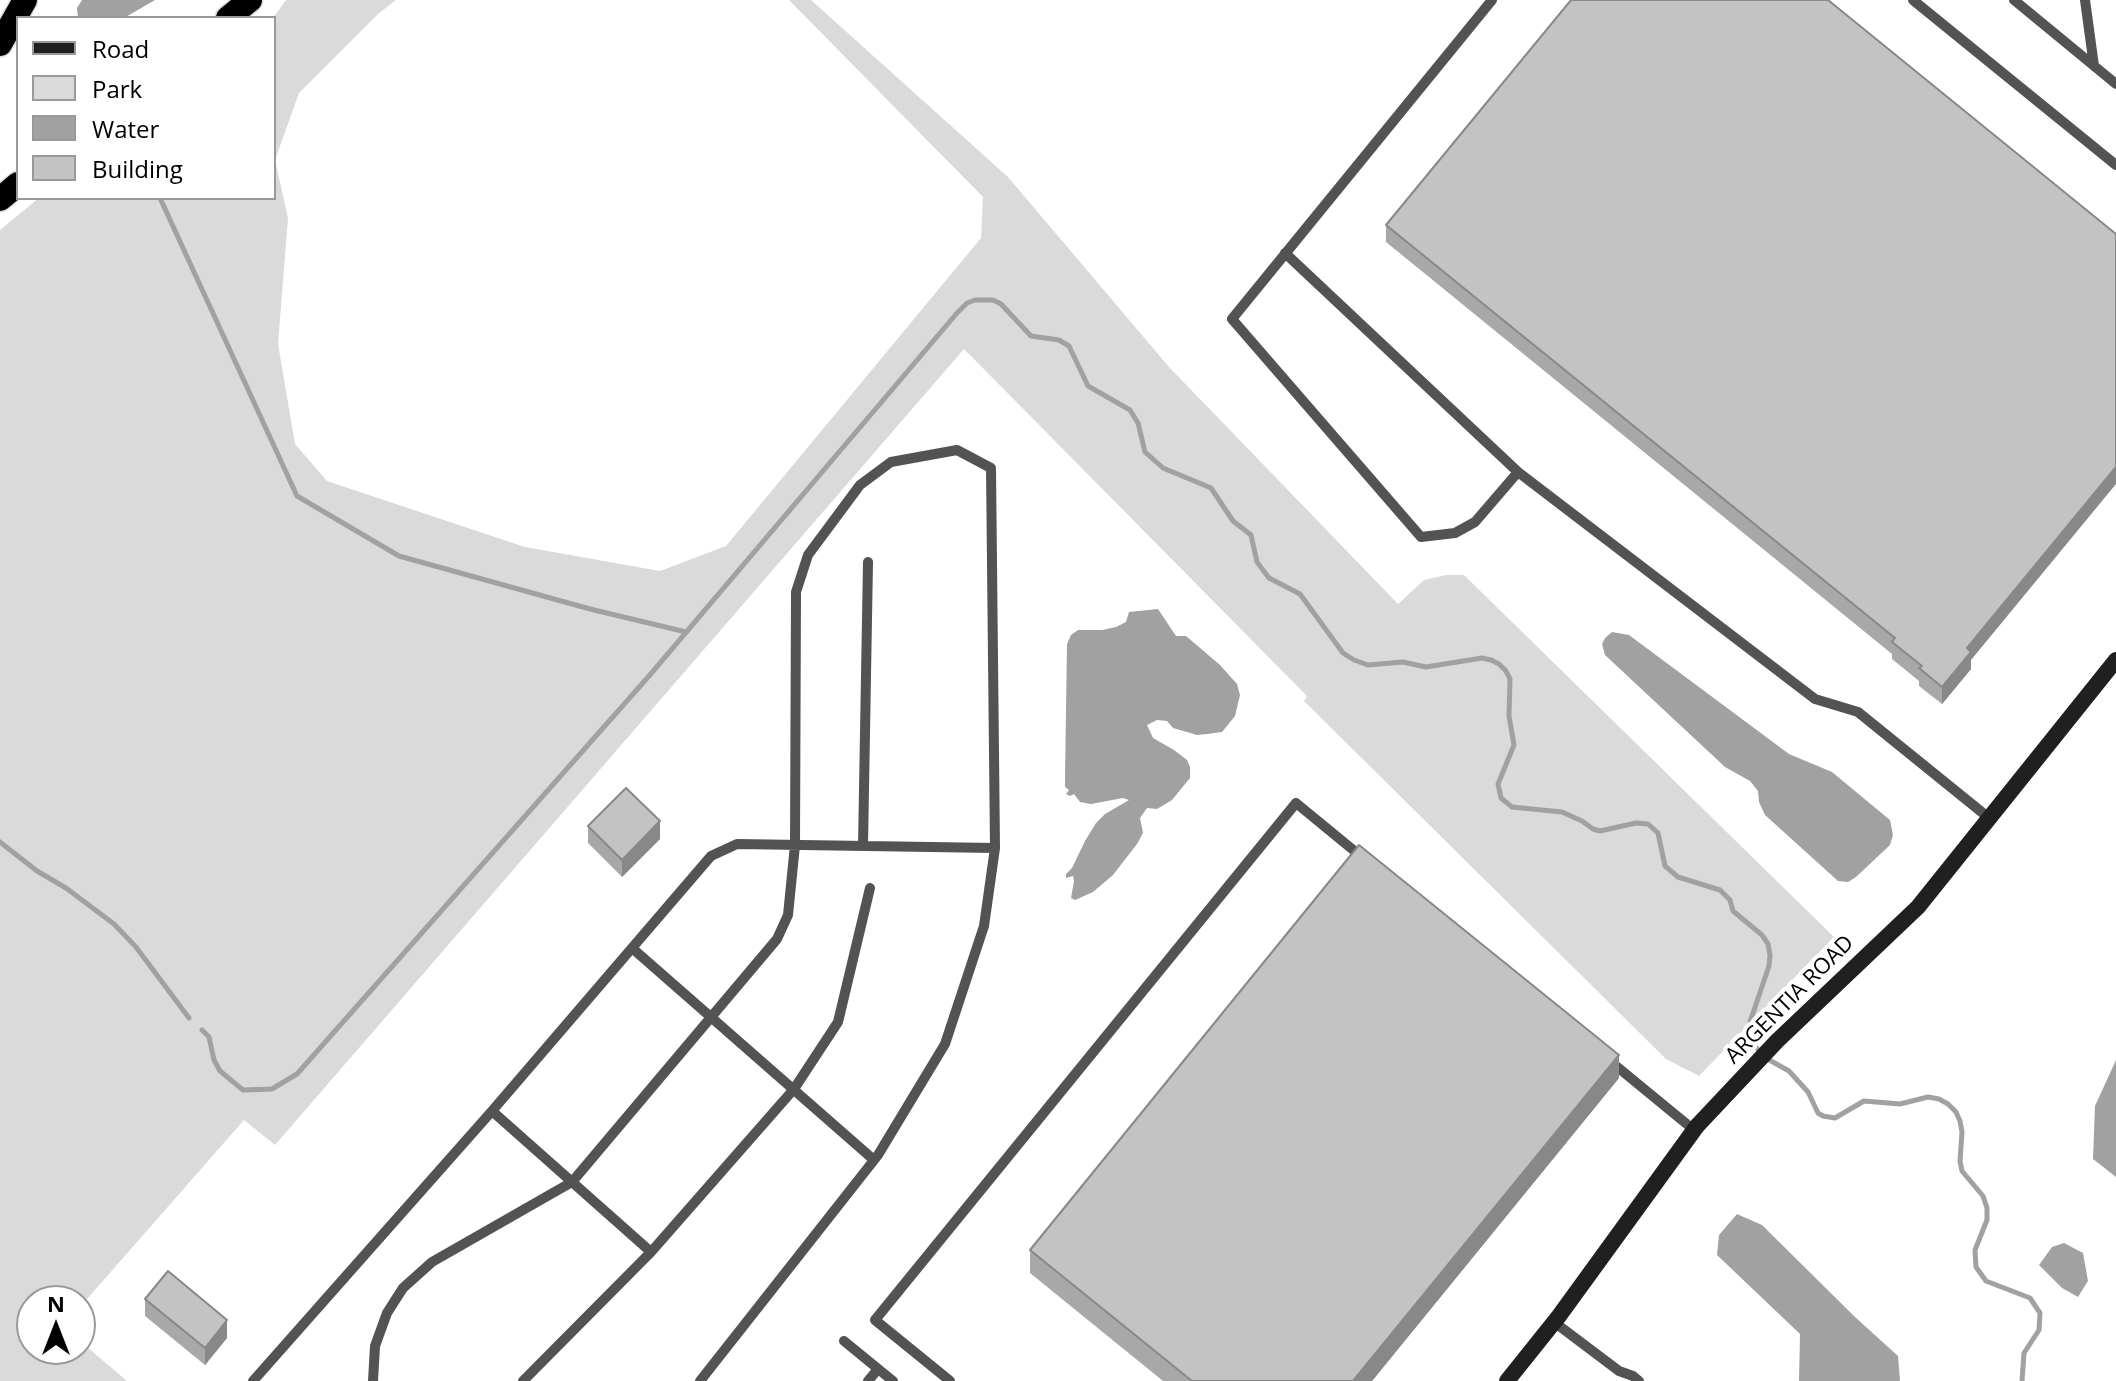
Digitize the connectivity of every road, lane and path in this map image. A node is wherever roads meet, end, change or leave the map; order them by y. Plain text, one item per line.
1 (25, 0) edge
2 (250, 0) edge
3 (1492, 0) edge
4 (1913, 0) edge
5 (2014, 0) edge
6 (2085, 0) edge
7 (230, 16) edge
8 (0, 44) edge
9 (2094, 66) junction
10 (2116, 84) edge
11 (2116, 165) edge
12 (16, 186) edge
13 (0, 199) edge
14 (1285, 253) junction
15 (1518, 472) junction
16 (868, 562) dead end
17 (2116, 660) edge
18 (1989, 818) junction
19 (795, 845) junction
20 (863, 846) junction
21 (995, 848) junction
22 (1370, 864) edge
23 (870, 888) dead end
24 (632, 948) junction
25 (711, 1017) junction
26 (1605, 1057) edge
27 (794, 1089) junction
28 (492, 1111) junction
29 (1694, 1130) junction
30 (874, 1160) junction
31 (572, 1182) junction
32 (651, 1252) junction
33 (1554, 1322) junction
34 (844, 1341) dead end
35 (878, 1369) junction
36 (253, 1381) edge
37 (373, 1381) edge
38 (523, 1381) edge
39 (700, 1381) edge
40 (868, 1381) edge
41 (893, 1381) edge
42 (950, 1381) edge
43 (1507, 1381) edge
44 (1639, 1381) edge

1 - 8 highway
2 - 7 highway
3 - 14 lane
4 - 11 lane
5 - 9 lane
6 - 9 lane
9 - 10 lane
12 - 13 highway
14 - 15 lane
14 - 15 lane
15 - 18 lane
16 - 20 lane
17 - 18 street, ARGENTIA ROAD
18 - 29 street, ARGENTIA ROAD
19 - 20 lane
19 - 21 lane
19 - 24 lane
19 - 25 lane
20 - 21 lane
21 - 30 lane
22 - 42 lane
23 - 27 lane
24 - 25 lane
24 - 28 lane
25 - 27 lane
25 - 31 lane
26 - 29 lane
27 - 30 lane
27 - 32 lane
28 - 31 lane
28 - 36 lane
29 - 33 street, ARGENTIA ROAD
30 - 39 lane
31 - 32 lane
31 - 37 lane
32 - 38 lane
33 - 43 street, ARGENTIA ROAD
33 - 44 lane
34 - 35 lane
35 - 40 lane
35 - 41 lane

